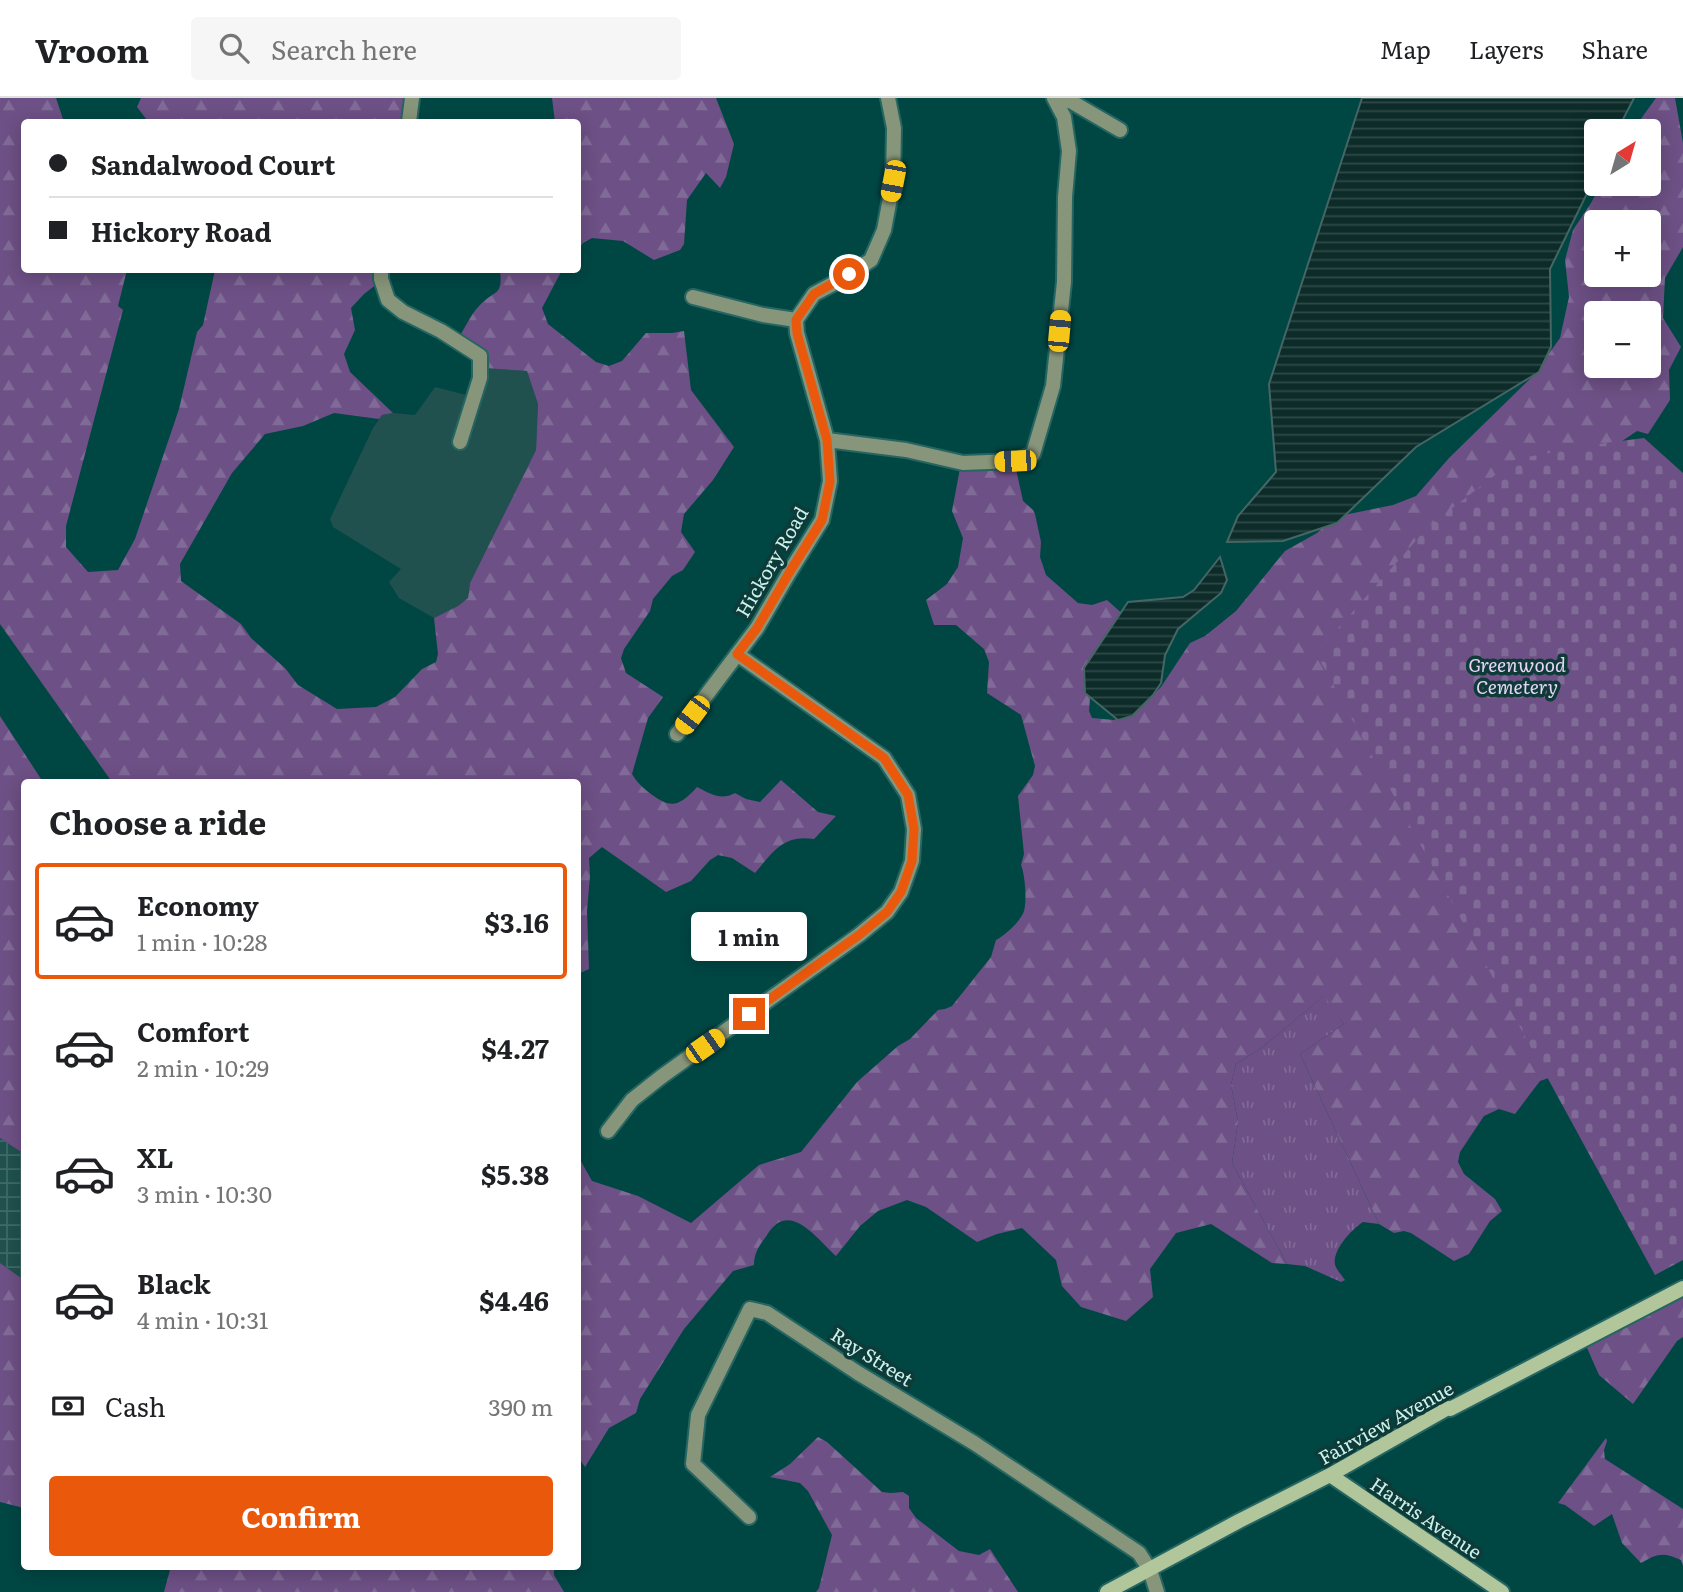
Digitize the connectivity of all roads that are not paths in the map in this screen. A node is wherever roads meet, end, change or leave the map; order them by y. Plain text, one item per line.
1 (412, 98) edge
2 (888, 98) edge
3 (1054, 98) edge
4 (1065, 98) edge
5 (409, 119) edge
6 (1120, 130) dead end
7 (381, 273) edge
8 (693, 297) dead end
9 (796, 320) junction
10 (827, 440) junction
11 (460, 442) dead end
12 (737, 654) junction
13 (677, 734) dead end
14 (608, 1130) dead end
15 (1683, 1288) edge
16 (1330, 1475) junction
17 (749, 1517) dead end
18 (1150, 1570) junction
19 (1107, 1592) edge
20 (1157, 1592) edge
21 (1502, 1592) edge

1 - 5 street
2 - 9 street
3 - 10 street
4 - 6 street
7 - 11 street
8 - 9 street
9 - 10 street, Hickory Road
10 - 12 street, Hickory Road
12 - 13 street, Hickory Road
12 - 14 street
15 - 16 main road, Fairview Avenue
16 - 18 main road, Fairview Avenue
16 - 21 main road, Harris Avenue
17 - 18 street, Ray Street
18 - 19 main road, Fairview Avenue
18 - 20 street, Ray Street

